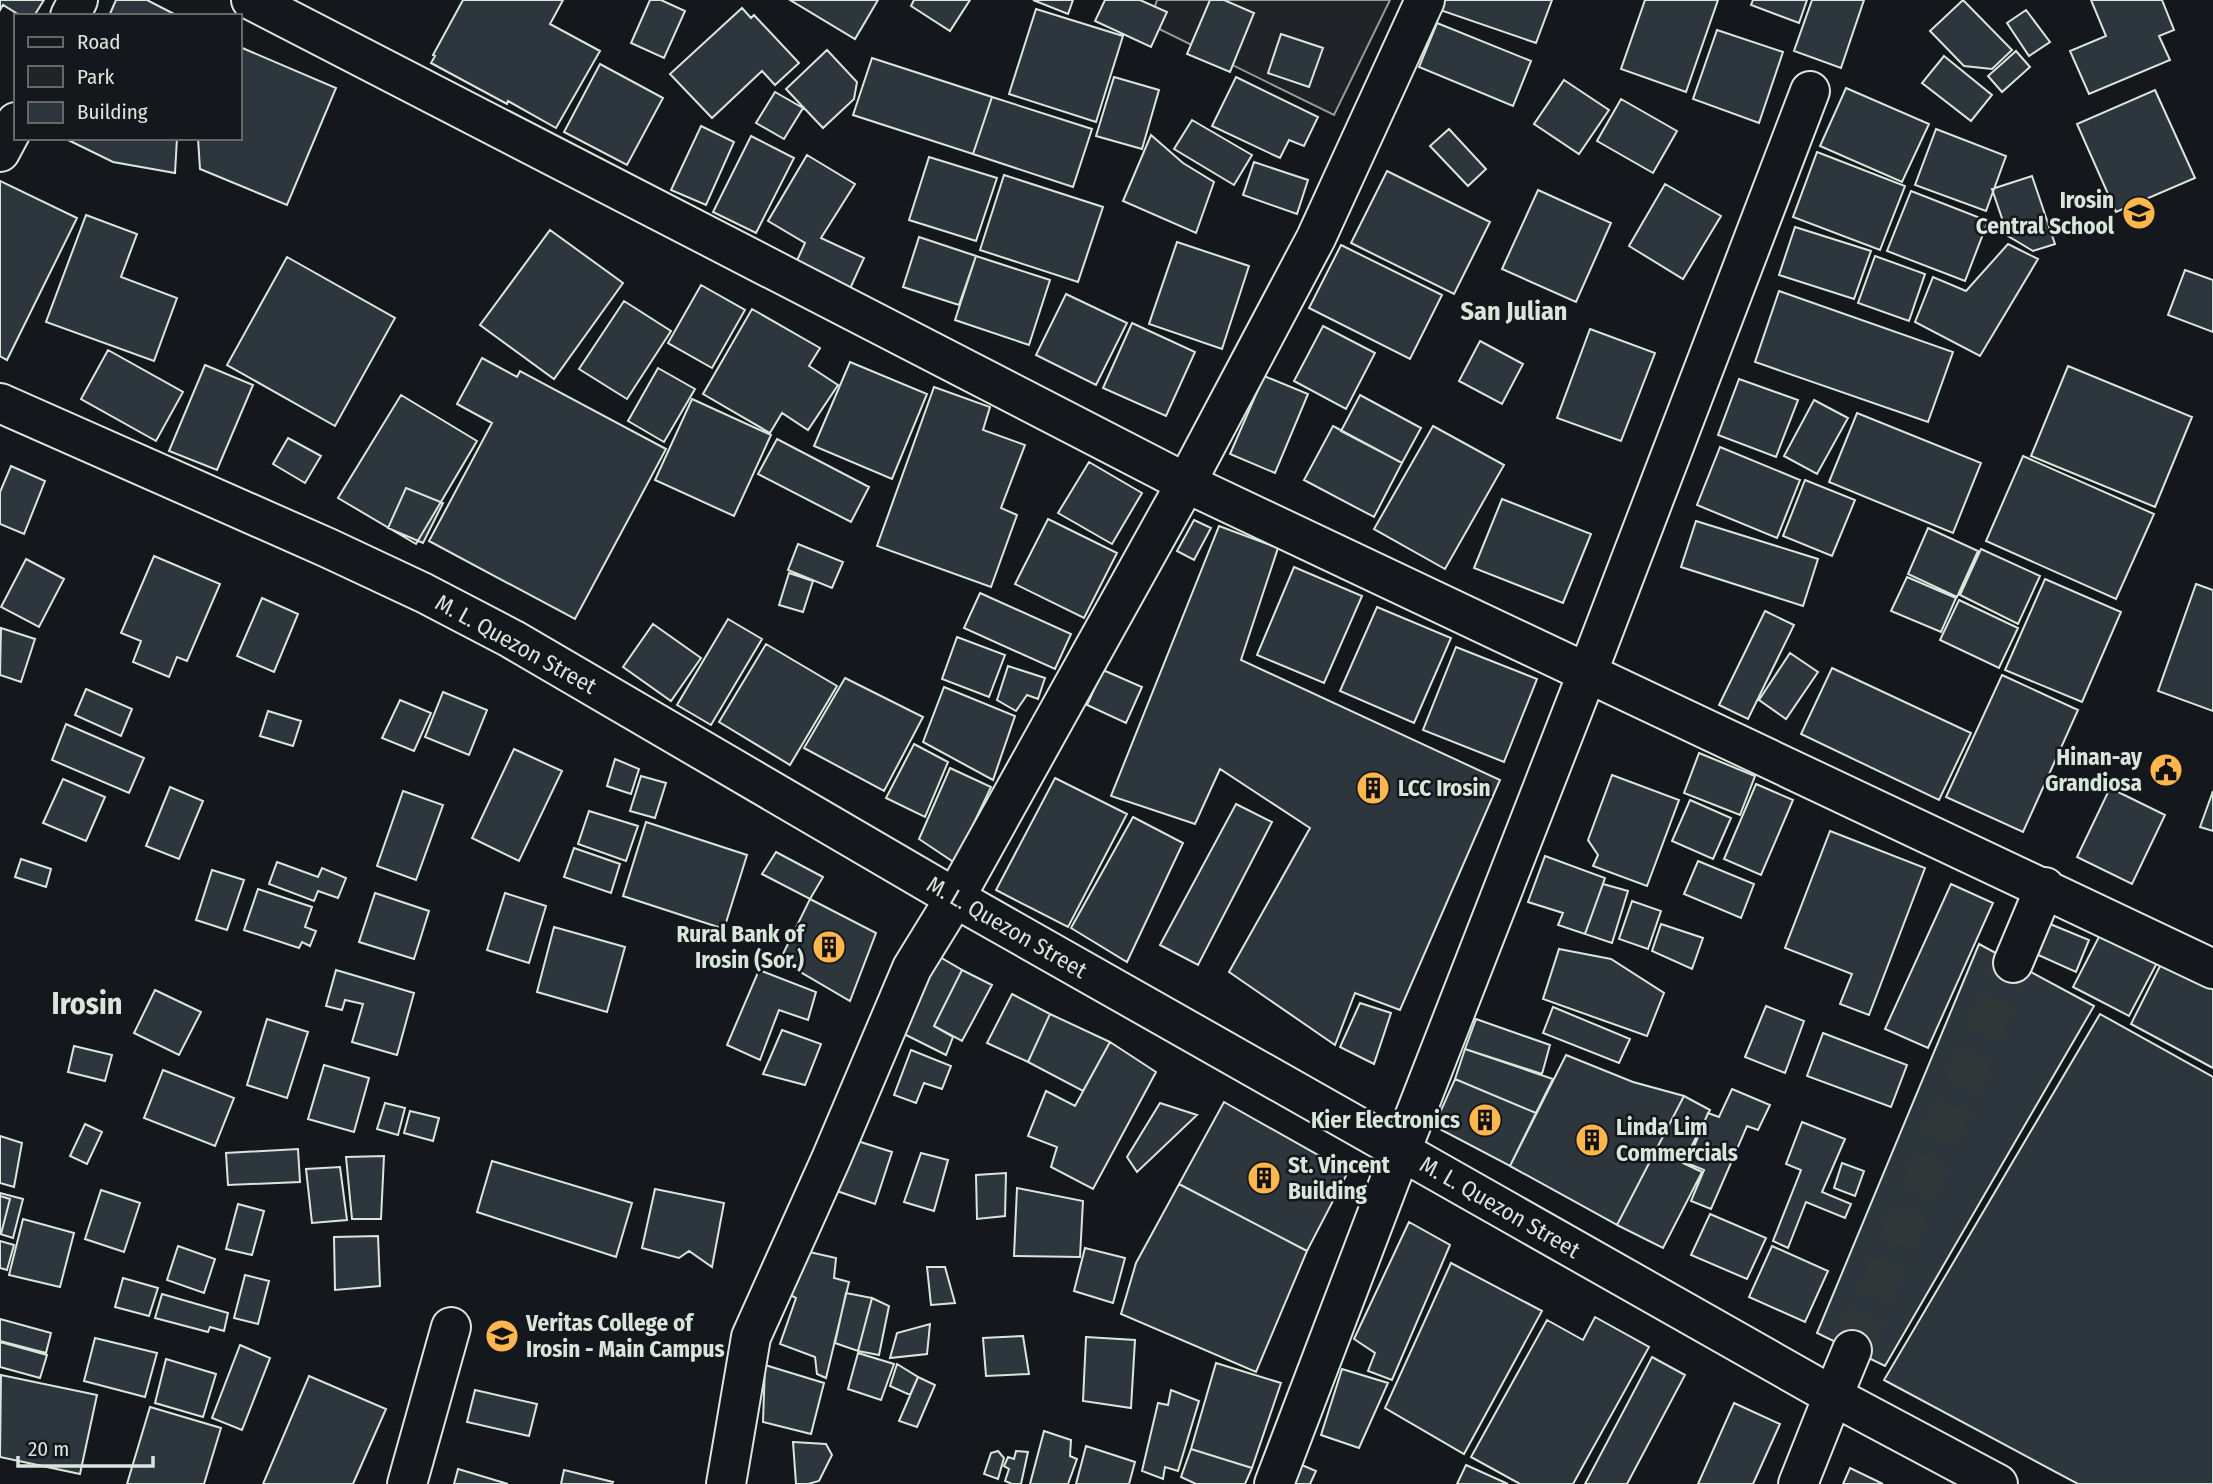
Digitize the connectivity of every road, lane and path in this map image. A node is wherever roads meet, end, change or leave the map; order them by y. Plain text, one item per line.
1 (251, 0) edge
2 (1425, 0) edge
3 (1810, 91) dead end
4 (14, 125) edge
5 (0, 152) edge
6 (0, 403) edge
7 (1186, 483) junction
8 (1587, 674) junction
9 (2045, 887) junction
10 (955, 898) junction
11 (2013, 963) tunnel mouth
12 (2213, 969) edge
13 (1401, 1151) junction
14 (451, 1327) dead end
15 (1852, 1350) tunnel mouth
16 (1833, 1396) junction
17 (407, 1484) edge
18 (726, 1484) edge
19 (1275, 1484) edge
20 (1798, 1484) edge
21 (1998, 1484) edge

1 - 7 street
2 - 7 street
3 - 8 street
4 - 5 street
6 - 10 street, M. L. Quezon Street
7 - 8 street
7 - 10 street
8 - 9 street
8 - 13 street
9 - 11 street
9 - 12 street
10 - 13 street, M. L. Quezon Street
10 - 18 street
13 - 16 street, M. L. Quezon Street
13 - 19 street
14 - 17 street
15 - 16 street
16 - 20 street
16 - 21 street, M. L. Quezon Street

